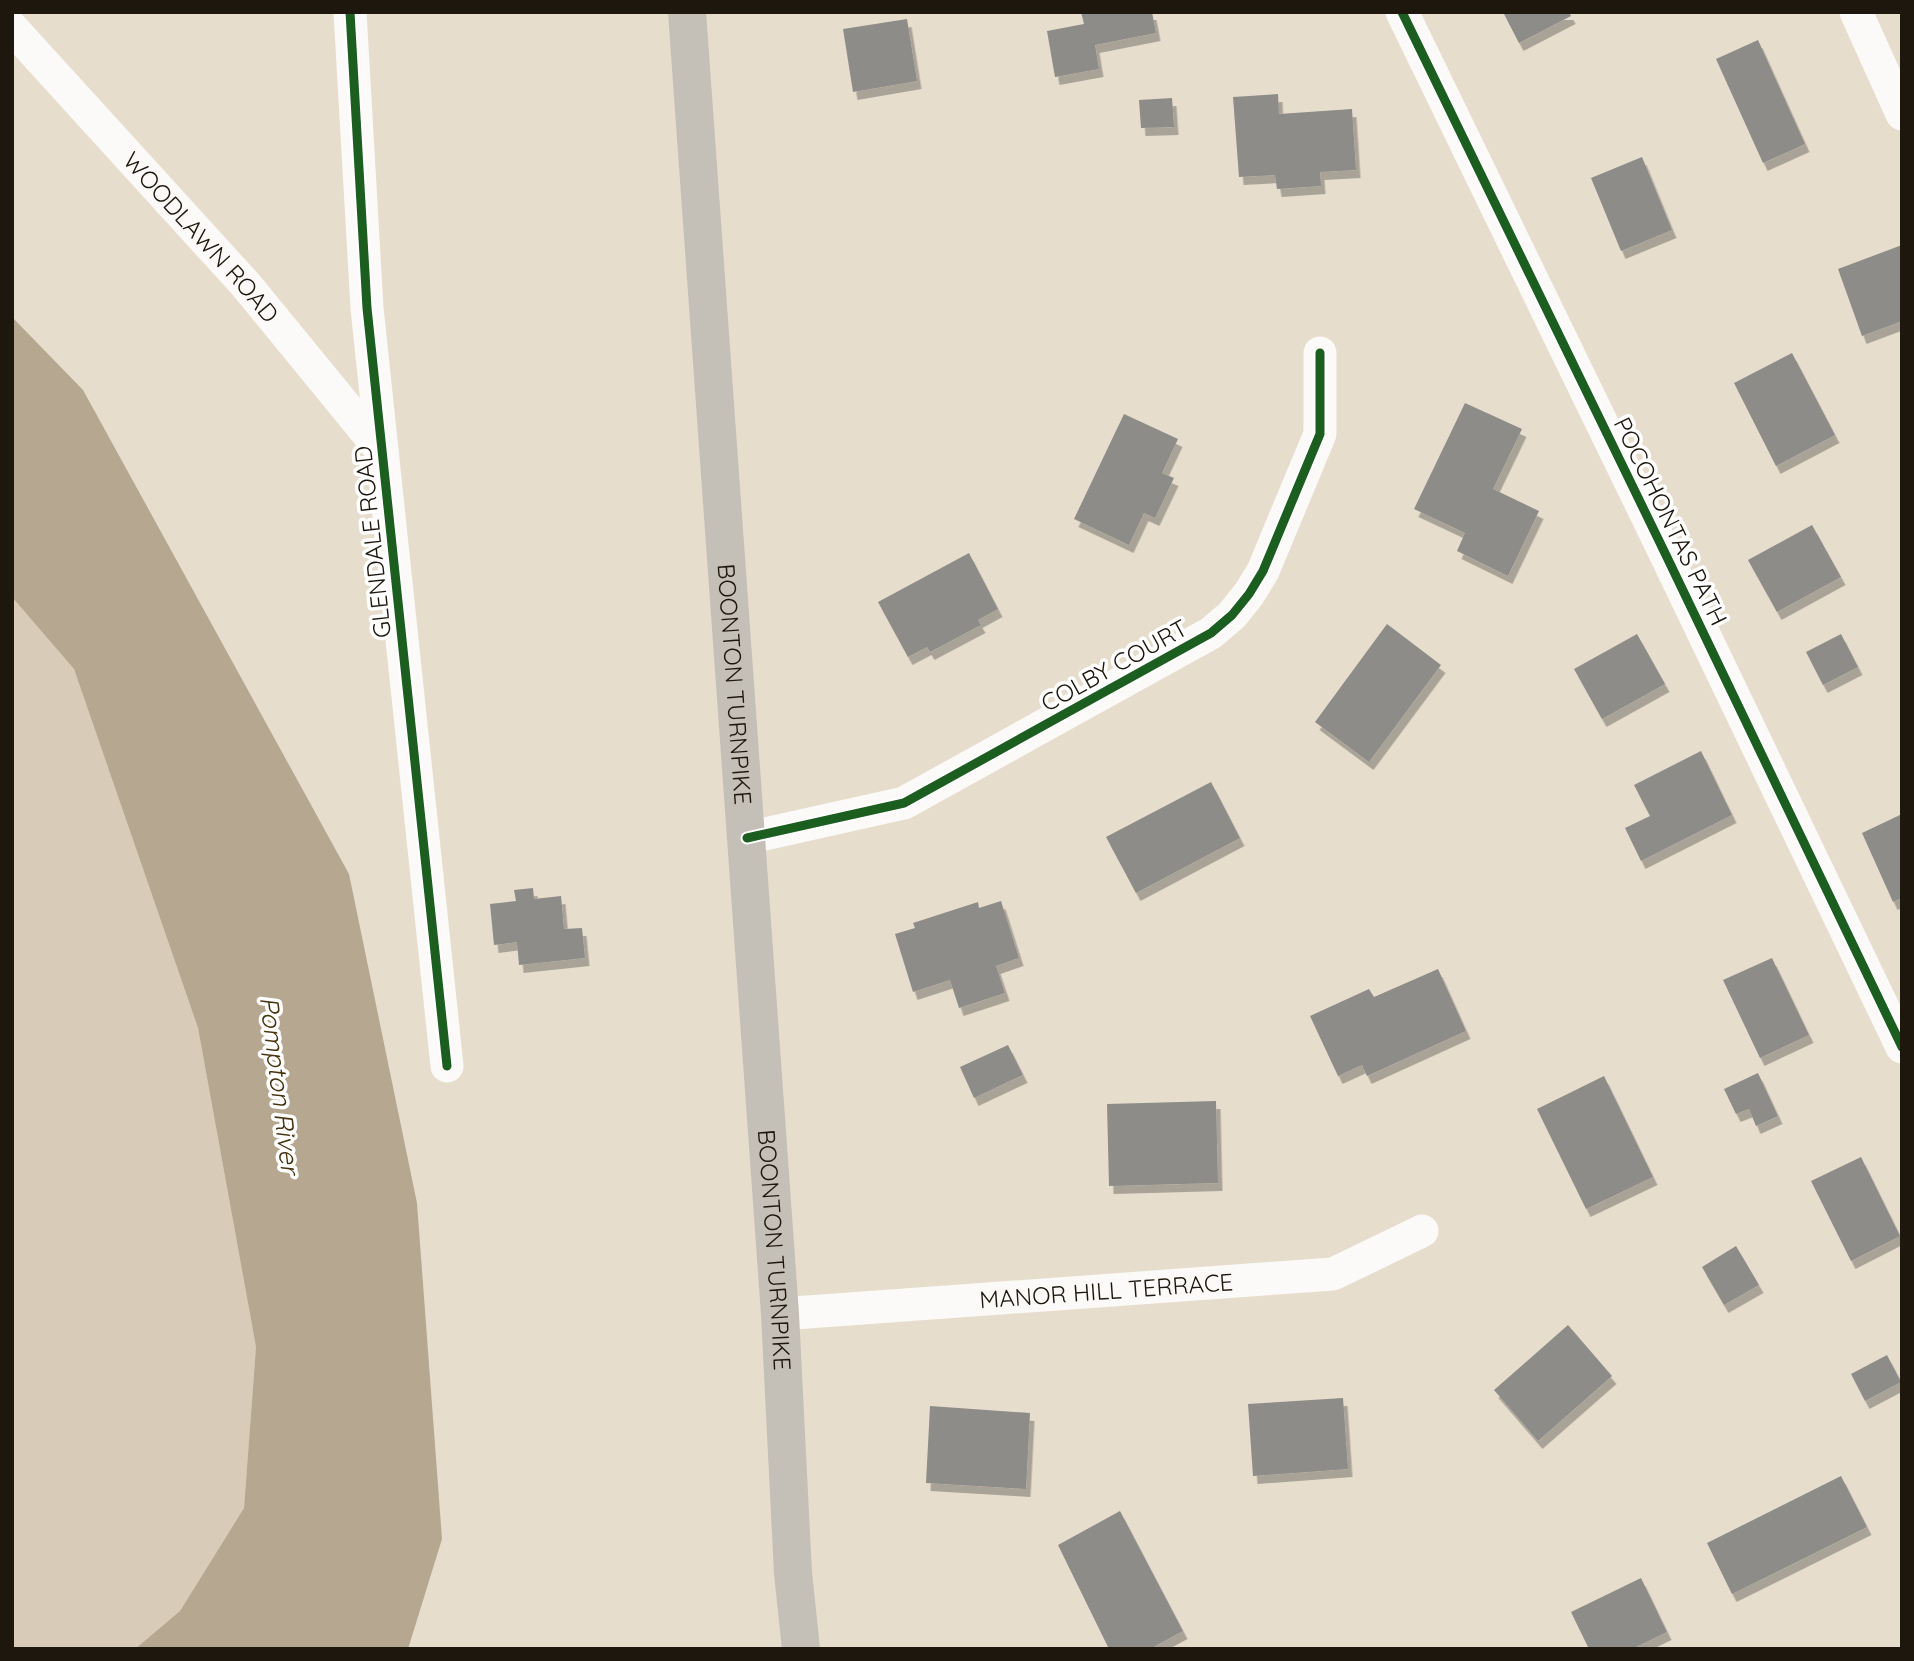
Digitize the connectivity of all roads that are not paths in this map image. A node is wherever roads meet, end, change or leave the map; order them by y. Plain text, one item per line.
1 (349, 12) edge
2 (687, 12) edge
3 (1402, 12) edge
4 (1856, 12) edge
5 (12, 28) edge
6 (1902, 114) edge
7 (1320, 353) dead end
8 (382, 451) junction
9 (747, 838) junction
10 (1902, 1047) edge
11 (447, 1066) dead end
12 (1422, 1231) dead end
13 (780, 1314) junction
14 (801, 1649) edge

1 - 8 street, GLENDALE ROAD
2 - 9 main road, BOONTON TURNPIKE
3 - 10 street, POCOHONTAS PATH
4 - 6 street
5 - 8 street, WOODLAWN ROAD
7 - 9 street, COLBY COURT
8 - 11 street, GLENDALE ROAD
9 - 13 main road, BOONTON TURNPIKE
12 - 13 street, MANOR HILL TERRACE
13 - 14 main road, BOONTON TURNPIKE

